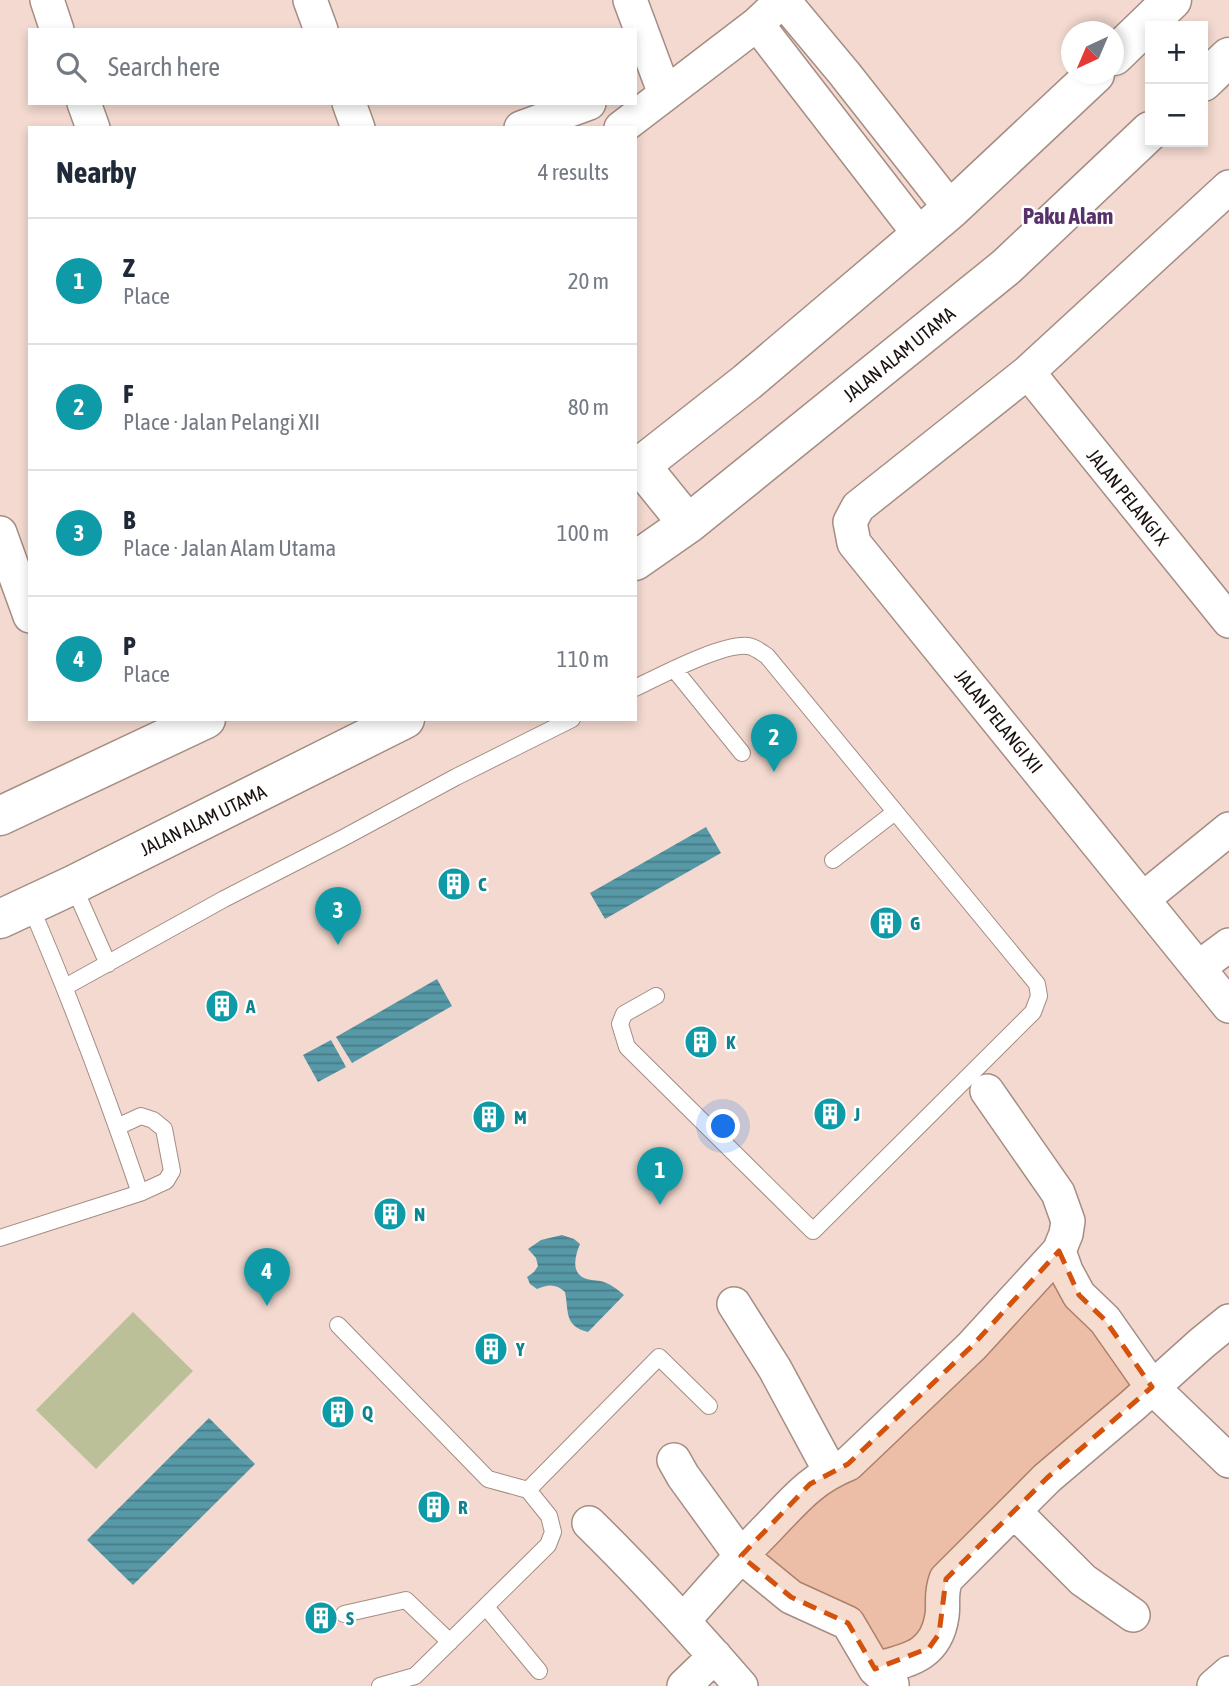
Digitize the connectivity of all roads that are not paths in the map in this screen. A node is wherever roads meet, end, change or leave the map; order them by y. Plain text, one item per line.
1 (47, 0) edge
2 (310, 0) edge
3 (629, 0) edge
4 (783, 0) edge
5 (1172, 0) edge
6 (757, 24) junction
7 (56, 28) edge
8 (320, 28) edge
9 (635, 28) edge
10 (637, 38) edge
11 (1124, 46) edge
12 (1229, 57) edge
13 (1208, 77) edge
14 (1084, 84) edge
15 (650, 99) edge
16 (85, 105) edge
17 (350, 105) edge
18 (584, 105) edge
19 (92, 126) edge
20 (357, 126) edge
21 (526, 126) edge
22 (623, 126) edge
23 (1145, 136) edge
24 (1228, 189) edge
25 (951, 209) junction
26 (920, 235) junction
27 (1028, 372) junction
28 (638, 468) edge
29 (688, 524) junction
30 (0, 533) edge
31 (637, 560) edge
32 (28, 610) edge
33 (1229, 621) edge
34 (674, 669) junction
35 (637, 687) edge
36 (202, 721) edge
37 (401, 721) edge
38 (568, 721) edge
39 (742, 753) dead end
40 (895, 812) junction
41 (0, 816) edge
42 (1229, 830) edge
43 (833, 860) dead end
44 (73, 885) junction
45 (1143, 899) junction
46 (15, 912) edge
47 (1229, 944) edge
48 (108, 964) junction
49 (1198, 968) junction
50 (65, 987) junction
51 (656, 996) dead end
52 (1229, 1006) edge
53 (987, 1091) dead end
54 (117, 1127) junction
55 (140, 1193) junction
56 (0, 1238) edge
57 (1059, 1251) junction
58 (734, 1304) dead end
59 (1229, 1321) edge
60 (338, 1325) dead end
61 (1152, 1387) junction
62 (709, 1406) dead end
63 (674, 1460) dead end
64 (1229, 1461) edge
65 (830, 1471) junction
66 (528, 1490) junction
67 (1014, 1511) junction
68 (589, 1523) dead end
69 (741, 1556) junction
70 (486, 1607) junction
71 (344, 1614) dead end
72 (1133, 1615) dead end
73 (684, 1620) junction
74 (450, 1642) junction
75 (715, 1656) junction
76 (539, 1671) dead end
77 (1229, 1673) edge
78 (885, 1678) edge
79 (380, 1686) edge
80 (684, 1686) edge
81 (741, 1686) edge
82 (1214, 1686) edge

1 - 7 street
2 - 8 street
3 - 9 street
4 - 6 street
4 - 25 street
5 - 11 main road
6 - 15 street
6 - 26 street
10 - 15 street
12 - 13 main road
14 - 25 main road
15 - 22 street
16 - 19 street
17 - 20 street
18 - 21 street
23 - 29 main road, JALAN ALAM UTAMA
24 - 27 street
25 - 26 main road
26 - 28 main road
27 - 33 street, JALAN PELANGI X
27 - 45 street, JALAN PELANGI XII
28 - 29 main road
29 - 31 main road, JALAN ALAM UTAMA
30 - 32 street
34 - 35 lane
34 - 39 lane
34 - 40 lane
36 - 41 main road
37 - 44 main road, JALAN ALAM UTAMA
38 - 48 lane
40 - 43 lane
40 - 51 lane
42 - 45 street
44 - 46 main road, JALAN ALAM UTAMA
44 - 48 lane
45 - 49 street, JALAN PELANGI XII
46 - 50 lane
47 - 49 street
48 - 50 lane
49 - 52 street, JALAN PELANGI XII
50 - 54 lane
53 - 57 street
54 - 55 lane
54 - 55 lane
55 - 56 lane
57 - 61 street
57 - 65 street
58 - 65 street
59 - 61 street
60 - 66 lane
61 - 64 street
61 - 67 street
62 - 66 lane
63 - 69 street
65 - 69 street
66 - 70 lane
67 - 72 street
67 - 78 street
68 - 73 street
69 - 73 street
69 - 78 street
70 - 74 lane
70 - 76 lane
71 - 74 lane
73 - 75 street
74 - 79 lane
75 - 80 street
75 - 81 street
77 - 82 street

